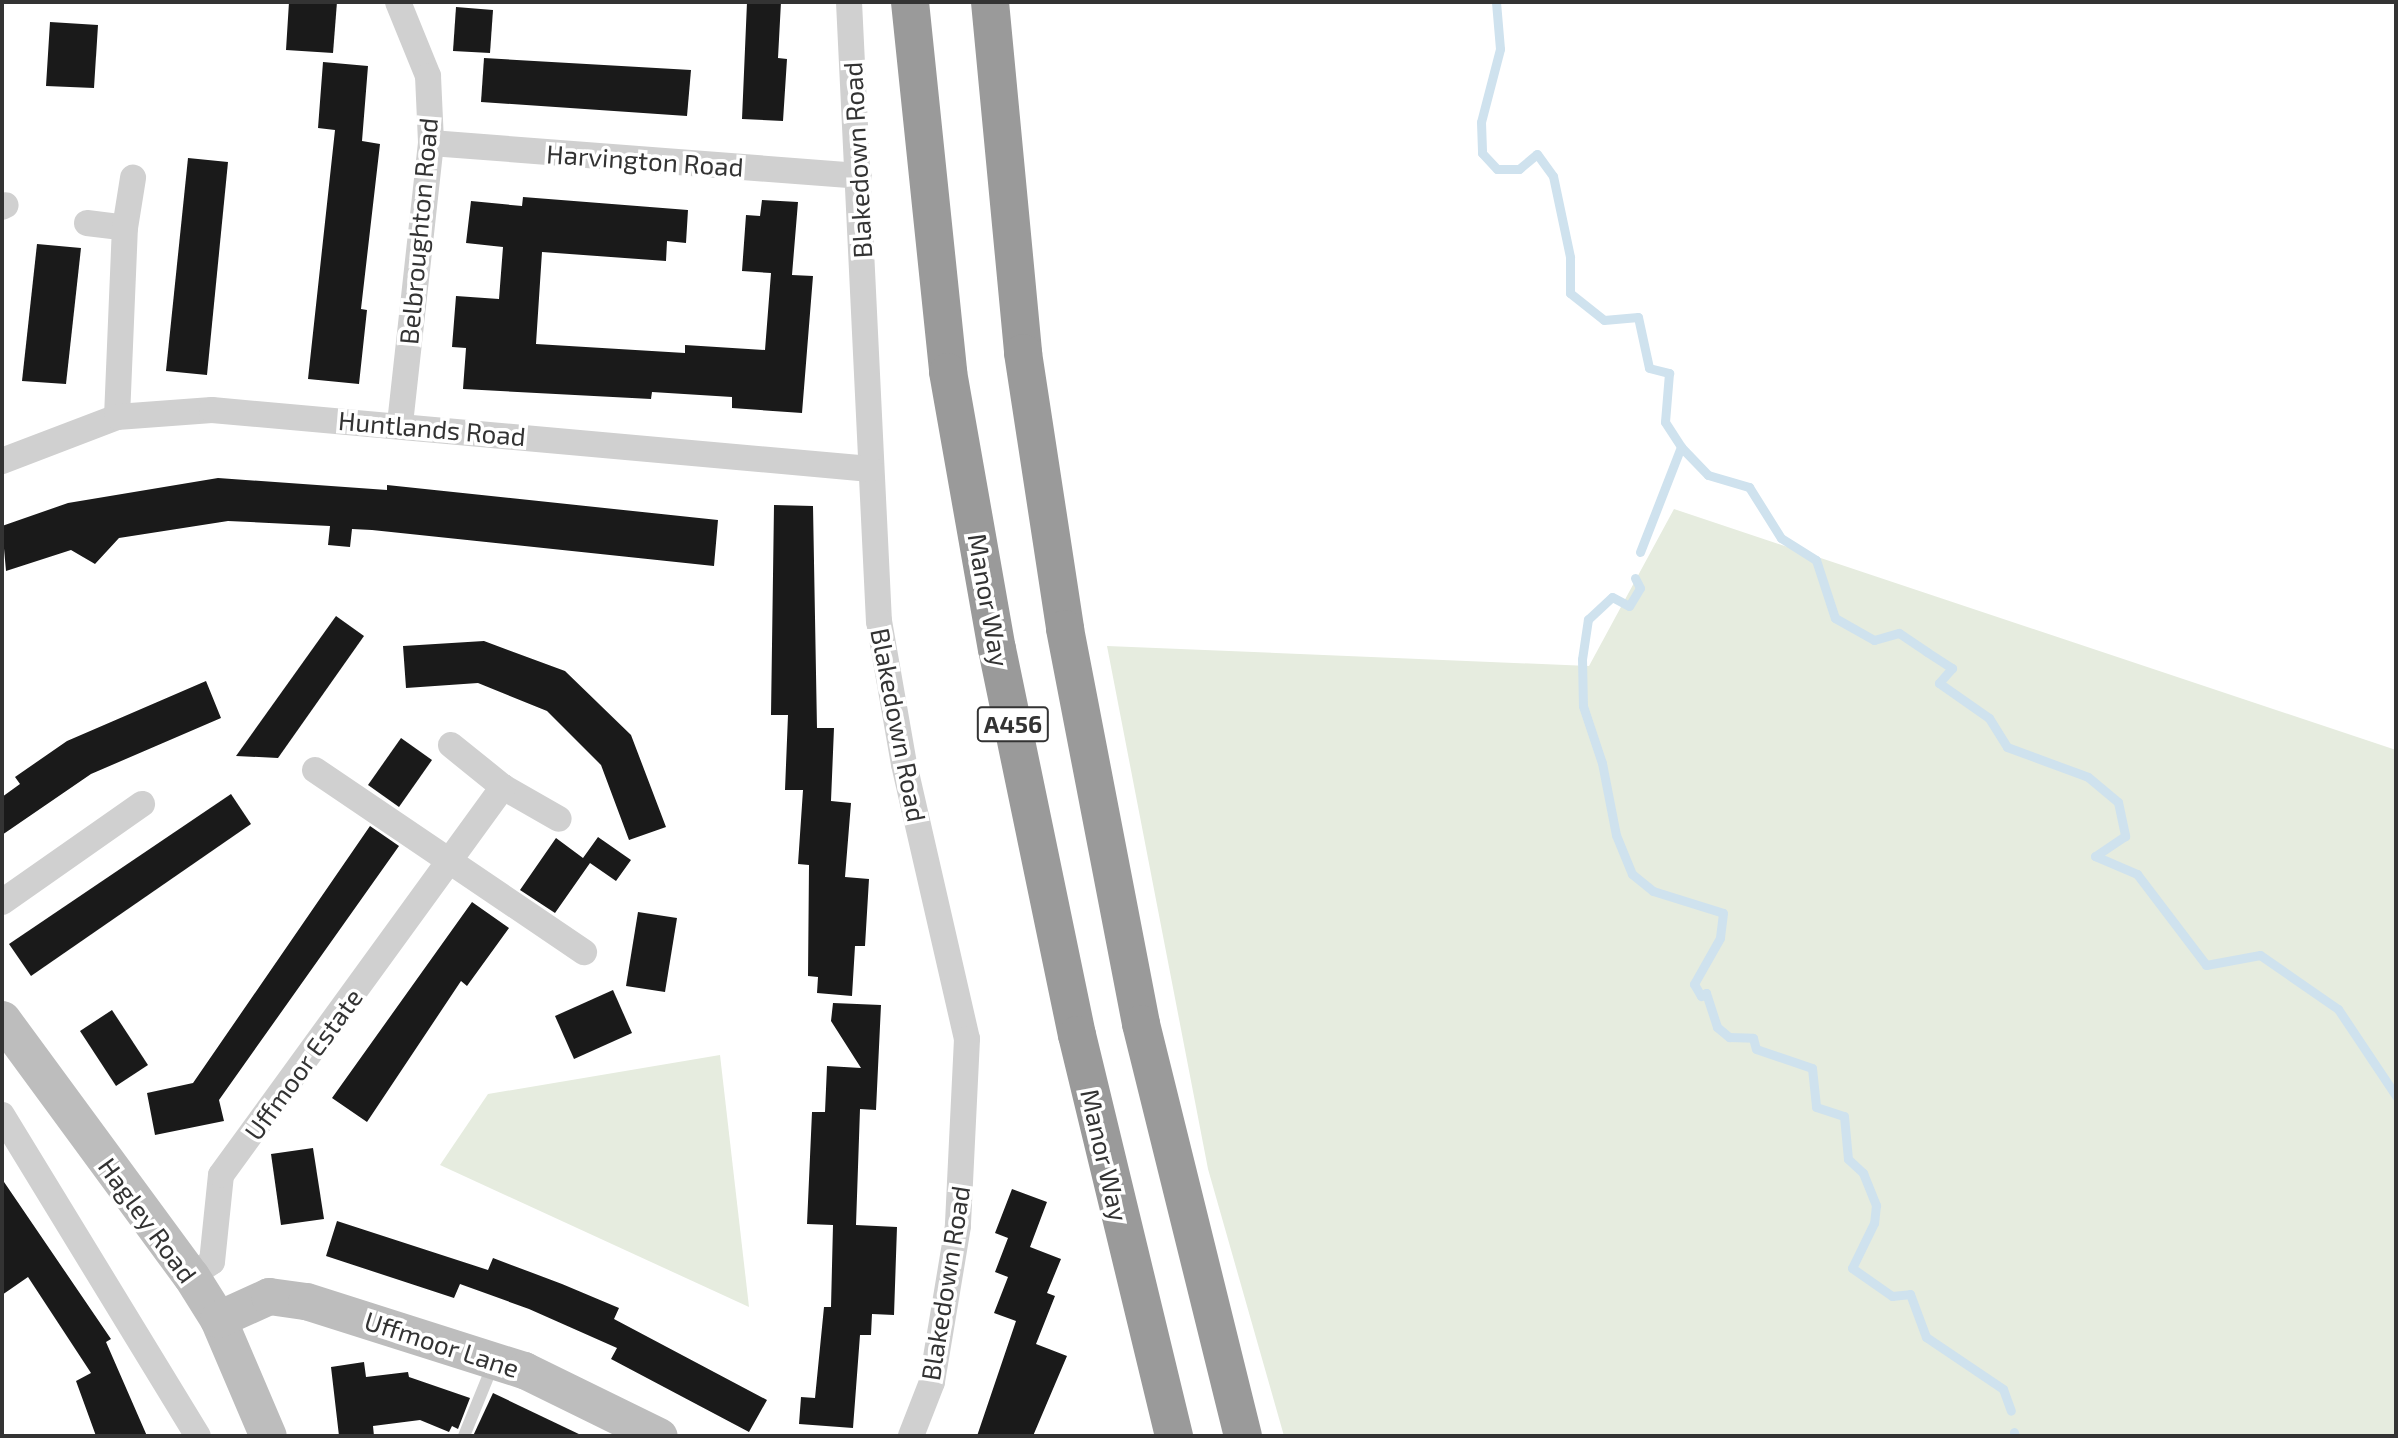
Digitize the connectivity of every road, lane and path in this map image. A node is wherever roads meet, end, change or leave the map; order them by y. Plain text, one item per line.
1 (398, 2) edge
2 (849, 2) edge
3 (909, 2) edge
4 (990, 2) edge
5 (431, 144) junction
6 (859, 176) junction
7 (133, 178) dead end
8 (88, 223) dead end
9 (125, 228) junction
10 (117, 416) junction
11 (400, 424) junction
12 (2, 461) edge
13 (870, 469) junction
14 (451, 745) dead end
15 (315, 770) dead end
16 (503, 787) junction
17 (142, 804) dead end
18 (559, 819) dead end
19 (453, 861) junction
20 (2, 902) edge
21 (584, 952) dead end
22 (2, 1019) edge
23 (2, 1115) edge
24 (191, 1276) junction
25 (218, 1320) junction
26 (495, 1360) junction
27 (198, 1436) edge
28 (268, 1436) edge
29 (464, 1436) edge
30 (659, 1436) edge
31 (911, 1436) edge
32 (1174, 1436) edge
33 (1243, 1436) edge

1 - 5 street, Belbroughton Road
2 - 6 street, Blakedown Road
3 - 32 highway, Manor Way / A456
4 - 33 highway, A456
5 - 6 street, Harvington Road
5 - 11 street, Belbroughton Road
6 - 13 street, Blakedown Road
7 - 9 street
8 - 9 street
9 - 10 street
10 - 11 street, Huntlands Road
10 - 12 street, Huntlands Road
11 - 13 street, Huntlands Road
13 - 31 street, Blakedown Road
14 - 16 street
15 - 19 street
16 - 18 street
16 - 19 street, Uffmoor Estate
17 - 20 street
19 - 21 street
19 - 24 street, Uffmoor Estate
22 - 24 main road, Hagley Road
23 - 27 street
24 - 25 main road, Hagley Road
25 - 26 main road, Uffmoor Lane
25 - 28 main road, Hagley Road
26 - 29 lane
26 - 30 main road, Uffmoor Lane

